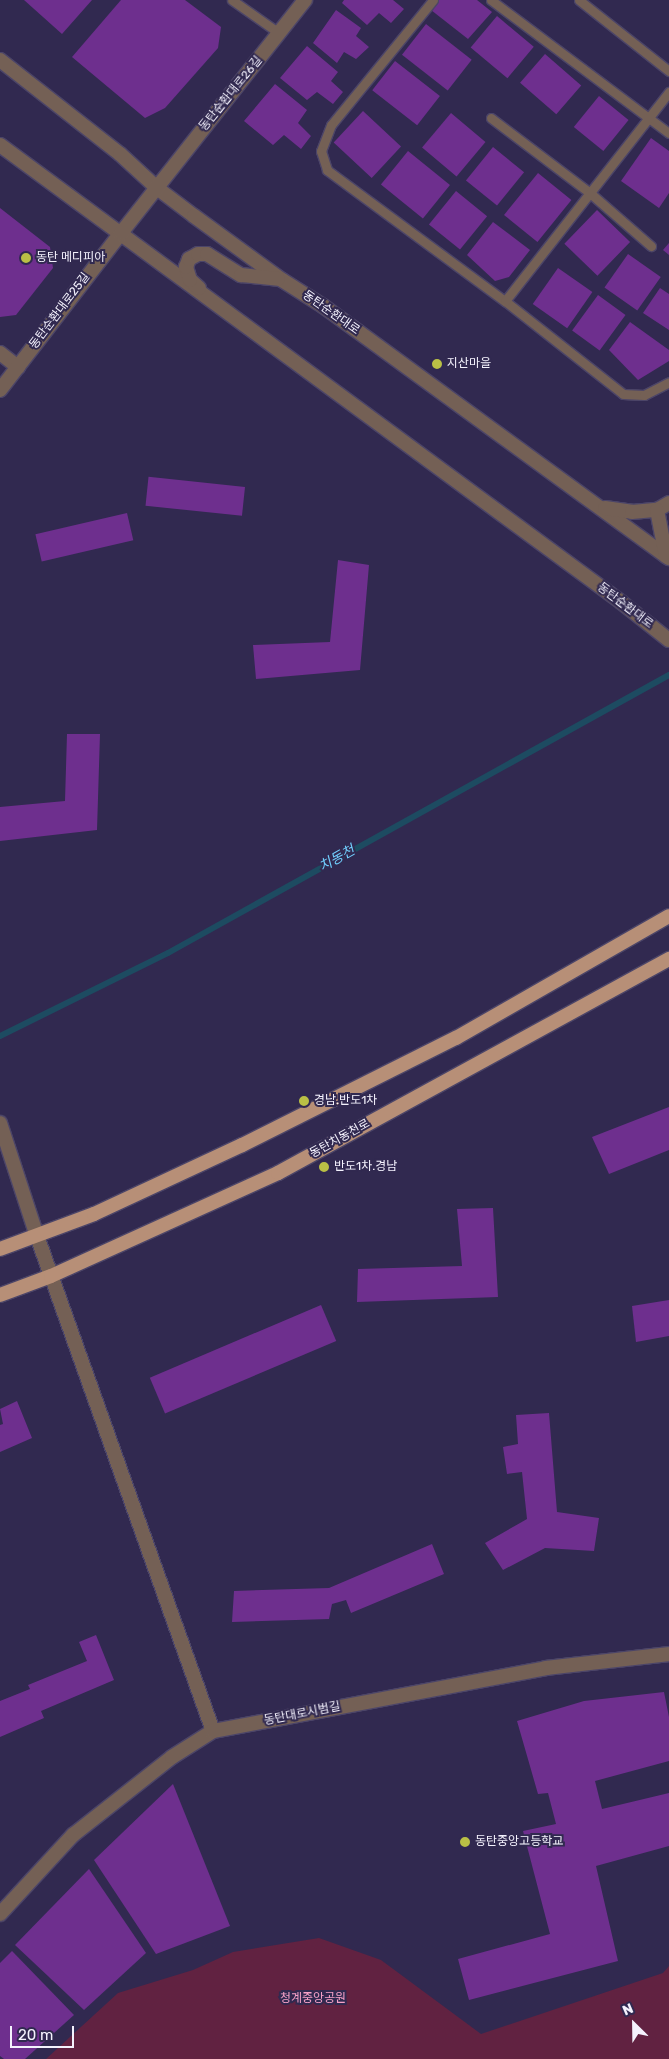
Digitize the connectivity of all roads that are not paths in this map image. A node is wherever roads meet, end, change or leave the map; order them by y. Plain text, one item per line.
1 (232, 0) edge
2 (305, 0) edge
3 (433, 0) edge
4 (491, 0) edge
5 (579, 0) edge
6 (279, 33) junction
7 (0, 60) edge
8 (669, 71) edge
9 (669, 92) edge
10 (491, 118) dead end
11 (649, 118) junction
12 (669, 133) edge
13 (0, 145) edge
14 (157, 188) junction
15 (590, 192) junction
16 (121, 233) junction
17 (651, 246) dead end
18 (282, 280) junction
19 (505, 301) junction
20 (218, 307) junction
21 (0, 353) edge
22 (18, 367) junction
23 (669, 382) edge
24 (0, 390) edge
25 (599, 506) junction
26 (663, 506) edge
27 (668, 557) edge
28 (669, 640) edge
29 (669, 916) edge
30 (669, 959) edge
31 (0, 1125) edge
32 (37, 1236) junction
33 (0, 1249) edge
34 (51, 1276) junction
35 (0, 1295) edge
36 (669, 1654) edge
37 (213, 1731) junction
38 (0, 1914) edge

1 - 6 lane
2 - 6 street, 동탄순환대로26길
3 - 19 lane
4 - 11 lane
5 - 8 lane
6 - 14 street, 동탄순환대로26길
7 - 14 street, 동탄순환대로
9 - 11 lane
10 - 15 lane
11 - 12 lane
11 - 15 lane
13 - 16 street, 동탄순환대로
14 - 16 street, 동탄순환대로26길
14 - 18 street, 동탄순환대로
15 - 17 lane
15 - 19 lane
16 - 20 street, 동탄순환대로
16 - 22 street, 동탄순환대로25길
18 - 20 street
18 - 25 street, 동탄순환대로
19 - 23 lane
20 - 28 street, 동탄순환대로
21 - 22 street
22 - 24 street, 동탄순환대로25길
25 - 26 street
25 - 27 street, 동탄순환대로
26 - 27 street
29 - 32 main road
30 - 34 main road, 동탄치동천로
31 - 32 street
32 - 33 main road
32 - 34 street
34 - 35 main road, 동탄치동천로
34 - 37 street
36 - 37 street, 동탄대로시범길
37 - 38 street, 동탄대로시범길

